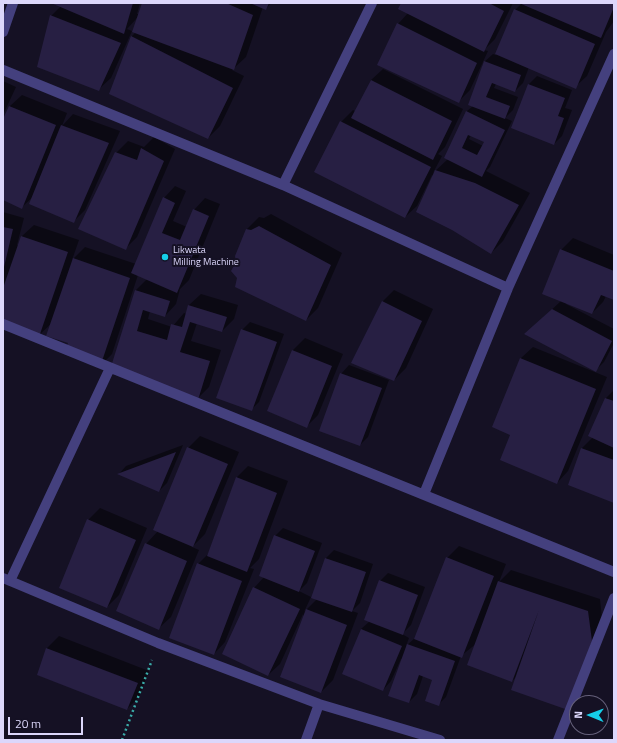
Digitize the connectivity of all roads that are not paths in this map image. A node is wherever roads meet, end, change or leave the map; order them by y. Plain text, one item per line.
1 (12, 3) edge
2 (372, 3) edge
3 (3, 32) edge
4 (614, 54) edge
5 (3, 70) edge
6 (283, 185) junction
7 (508, 288) junction
8 (3, 324) edge
9 (110, 368) junction
10 (424, 494) junction
11 (614, 572) edge
12 (6, 580) edge
13 (614, 598) edge
14 (319, 704) junction
15 (306, 740) edge
16 (440, 740) edge
17 (558, 740) edge

1 - 3 street
2 - 6 street
4 - 7 street
5 - 6 street
6 - 7 street
7 - 10 street
8 - 9 street
9 - 10 street
9 - 12 street
10 - 11 street
12 - 14 street
13 - 17 street
14 - 15 street
14 - 16 street

